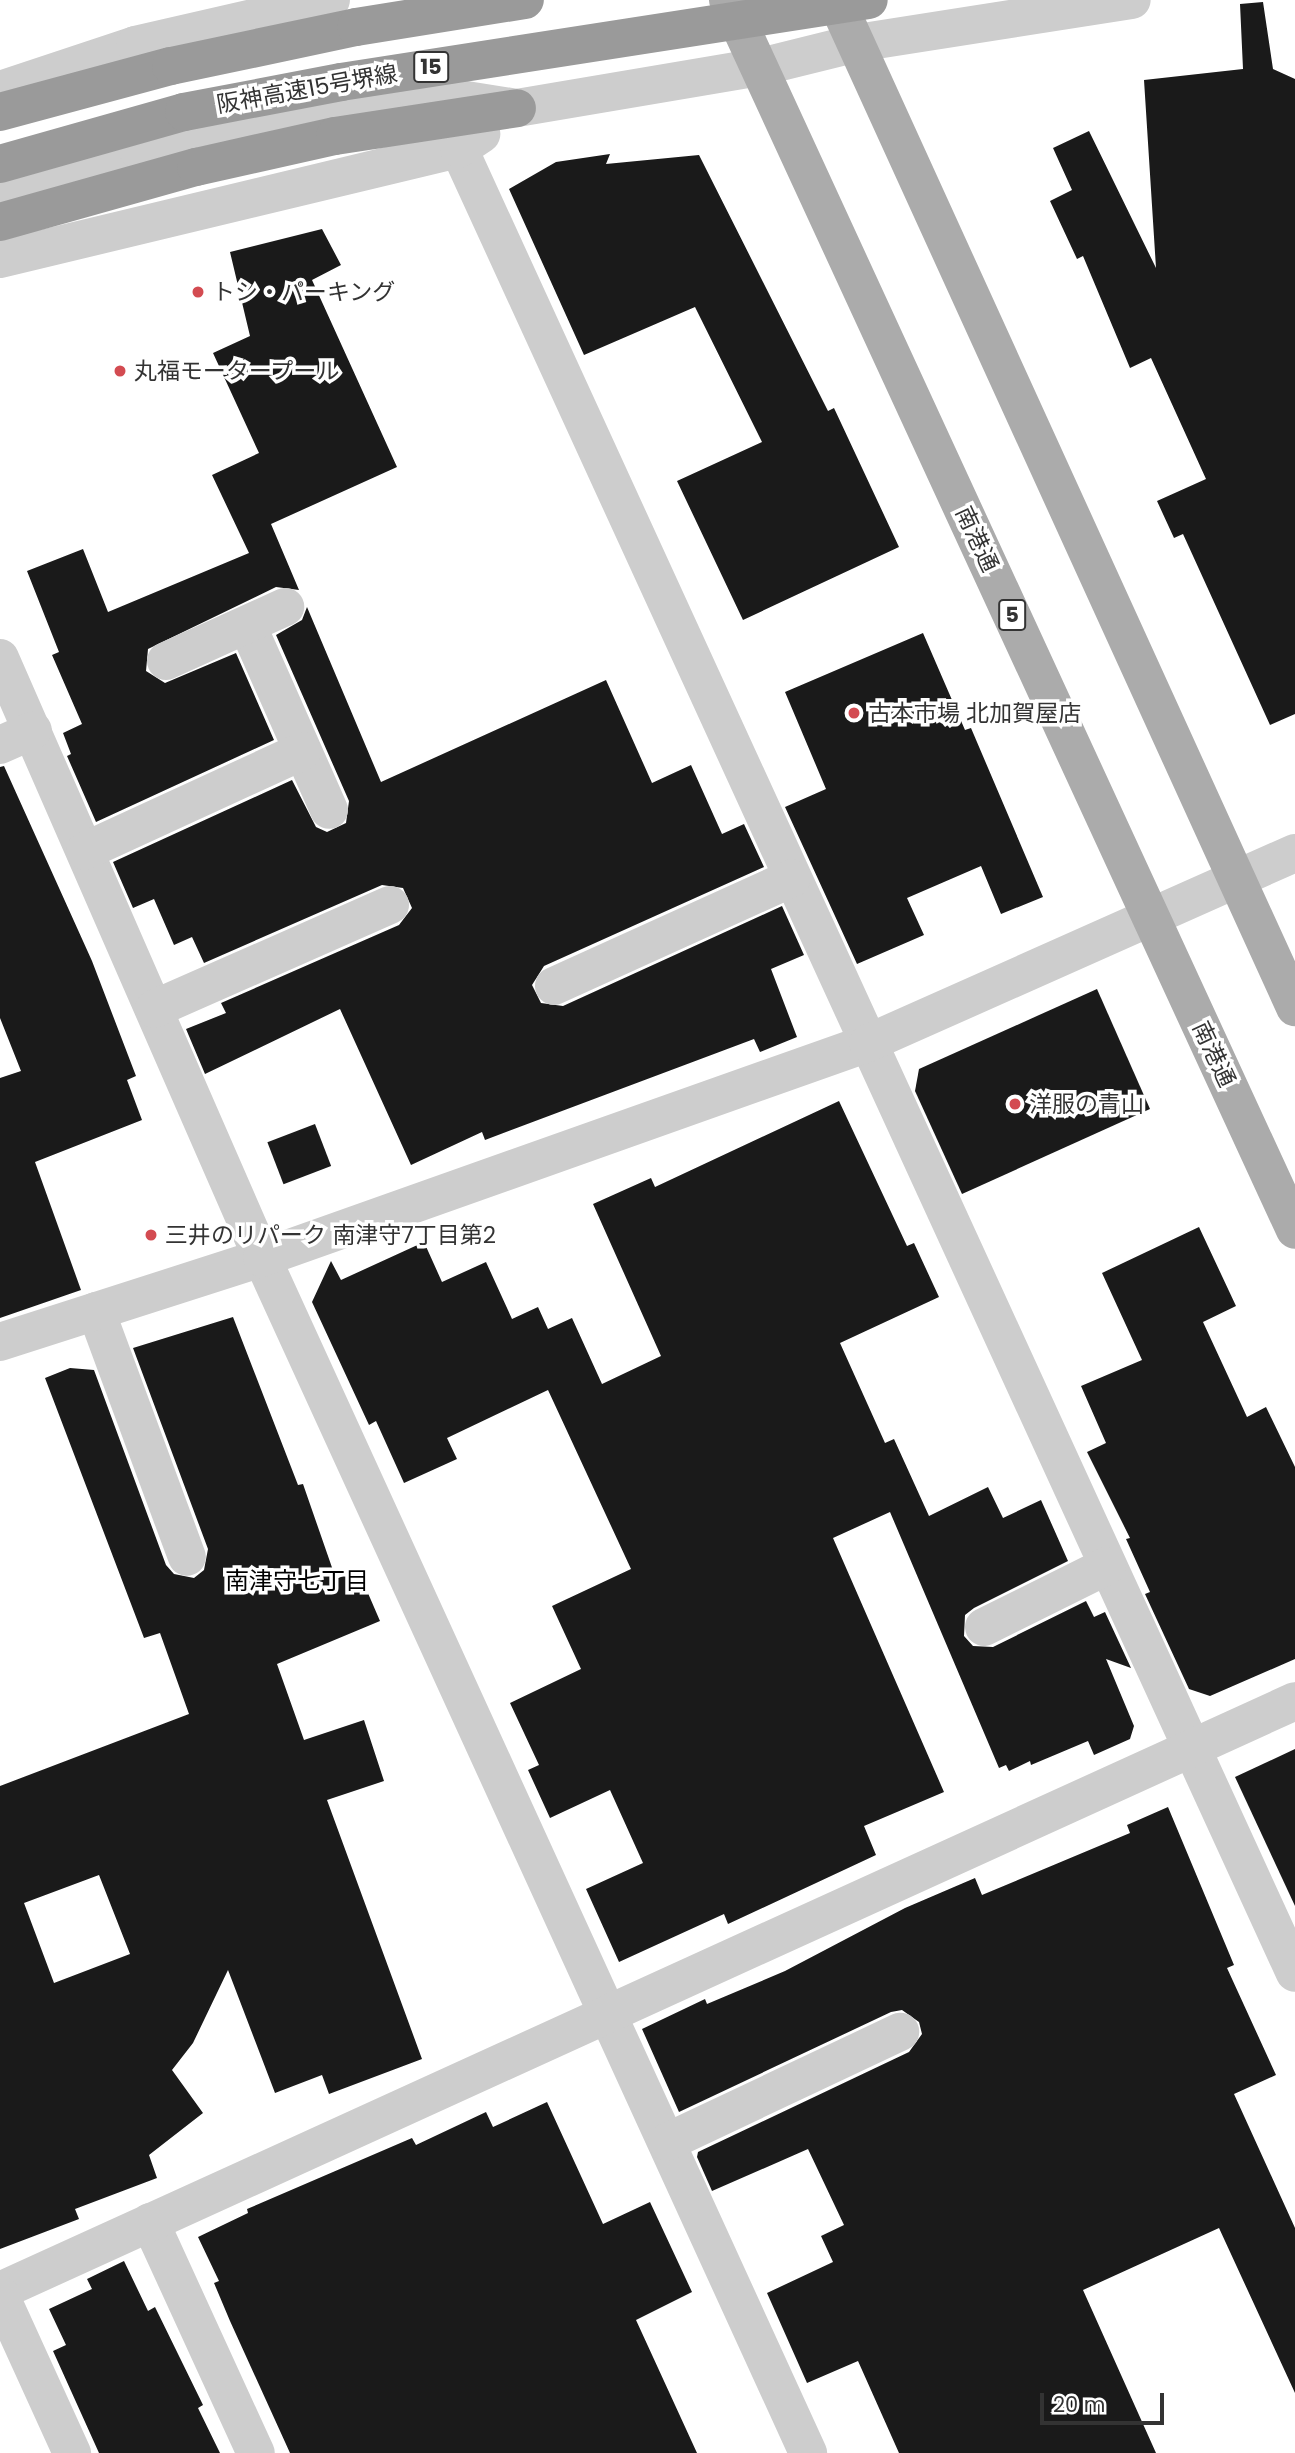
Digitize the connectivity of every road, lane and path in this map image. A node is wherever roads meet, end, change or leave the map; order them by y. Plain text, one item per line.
1 (331, 0) edge
2 (525, 0) edge
3 (728, 0) edge
4 (836, 0) edge
5 (869, 0) edge
6 (1132, 0) edge
7 (857, 43) junction
8 (760, 66) junction
9 (0, 90) edge
10 (517, 108) junction
11 (0, 112) edge
12 (459, 149) junction
13 (0, 164) edge
14 (0, 192) edge
15 (0, 222) edge
16 (0, 259) edge
17 (285, 607) dead end
18 (248, 627) junction
19 (0, 657) edge
20 (166, 661) dead end
21 (16, 738) edge
22 (302, 751) junction
23 (329, 810) dead end
24 (85, 851) junction
25 (1295, 853) edge
26 (1236, 877) junction
27 (792, 878) junction
28 (390, 905) dead end
29 (1151, 919) junction
30 (554, 986) dead end
31 (1295, 1007) edge
32 (154, 1009) junction
33 (868, 1043) junction
34 (1295, 1230) edge
35 (262, 1258) junction
36 (96, 1311) junction
37 (0, 1342) edge
38 (187, 1558) dead end
39 (1107, 1566) junction
40 (984, 1627) dead end
41 (1295, 1701) edge
42 (1191, 1748) junction
43 (1295, 1973) edge
44 (608, 2012) junction
45 (900, 2032) dead end
46 (667, 2142) junction
47 (150, 2222) junction
48 (0, 2293) edge
49 (72, 2453) edge
50 (256, 2453) edge
51 (808, 2453) edge

1 - 9 street
2 - 11 highway, 阪神高速15号堺線 / 15
3 - 8 main road, 南港通 / 5
4 - 7 main road
5 - 13 highway, 阪神高速15号堺線 / 15
6 - 7 street
7 - 8 street
7 - 26 main road
8 - 10 street
8 - 29 main road, 南港通 / 5
10 - 12 street
10 - 14 street
10 - 15 highway, 15
12 - 16 street
12 - 27 street
17 - 18 street
18 - 20 street
18 - 22 street
19 - 21 street
21 - 24 street
22 - 23 street
22 - 24 street
24 - 32 street
25 - 26 street
26 - 29 street
26 - 31 main road
27 - 30 street
27 - 33 street
28 - 32 street
29 - 33 street
29 - 34 main road, 南港通 / 5
32 - 35 street
33 - 35 street
33 - 39 street
35 - 36 street
35 - 44 street
36 - 37 street
36 - 38 street
39 - 40 street
39 - 42 street
41 - 42 street
42 - 43 street
42 - 44 street
44 - 46 street
44 - 47 street
45 - 46 street
46 - 51 street
47 - 48 street
47 - 50 street
48 - 49 street

